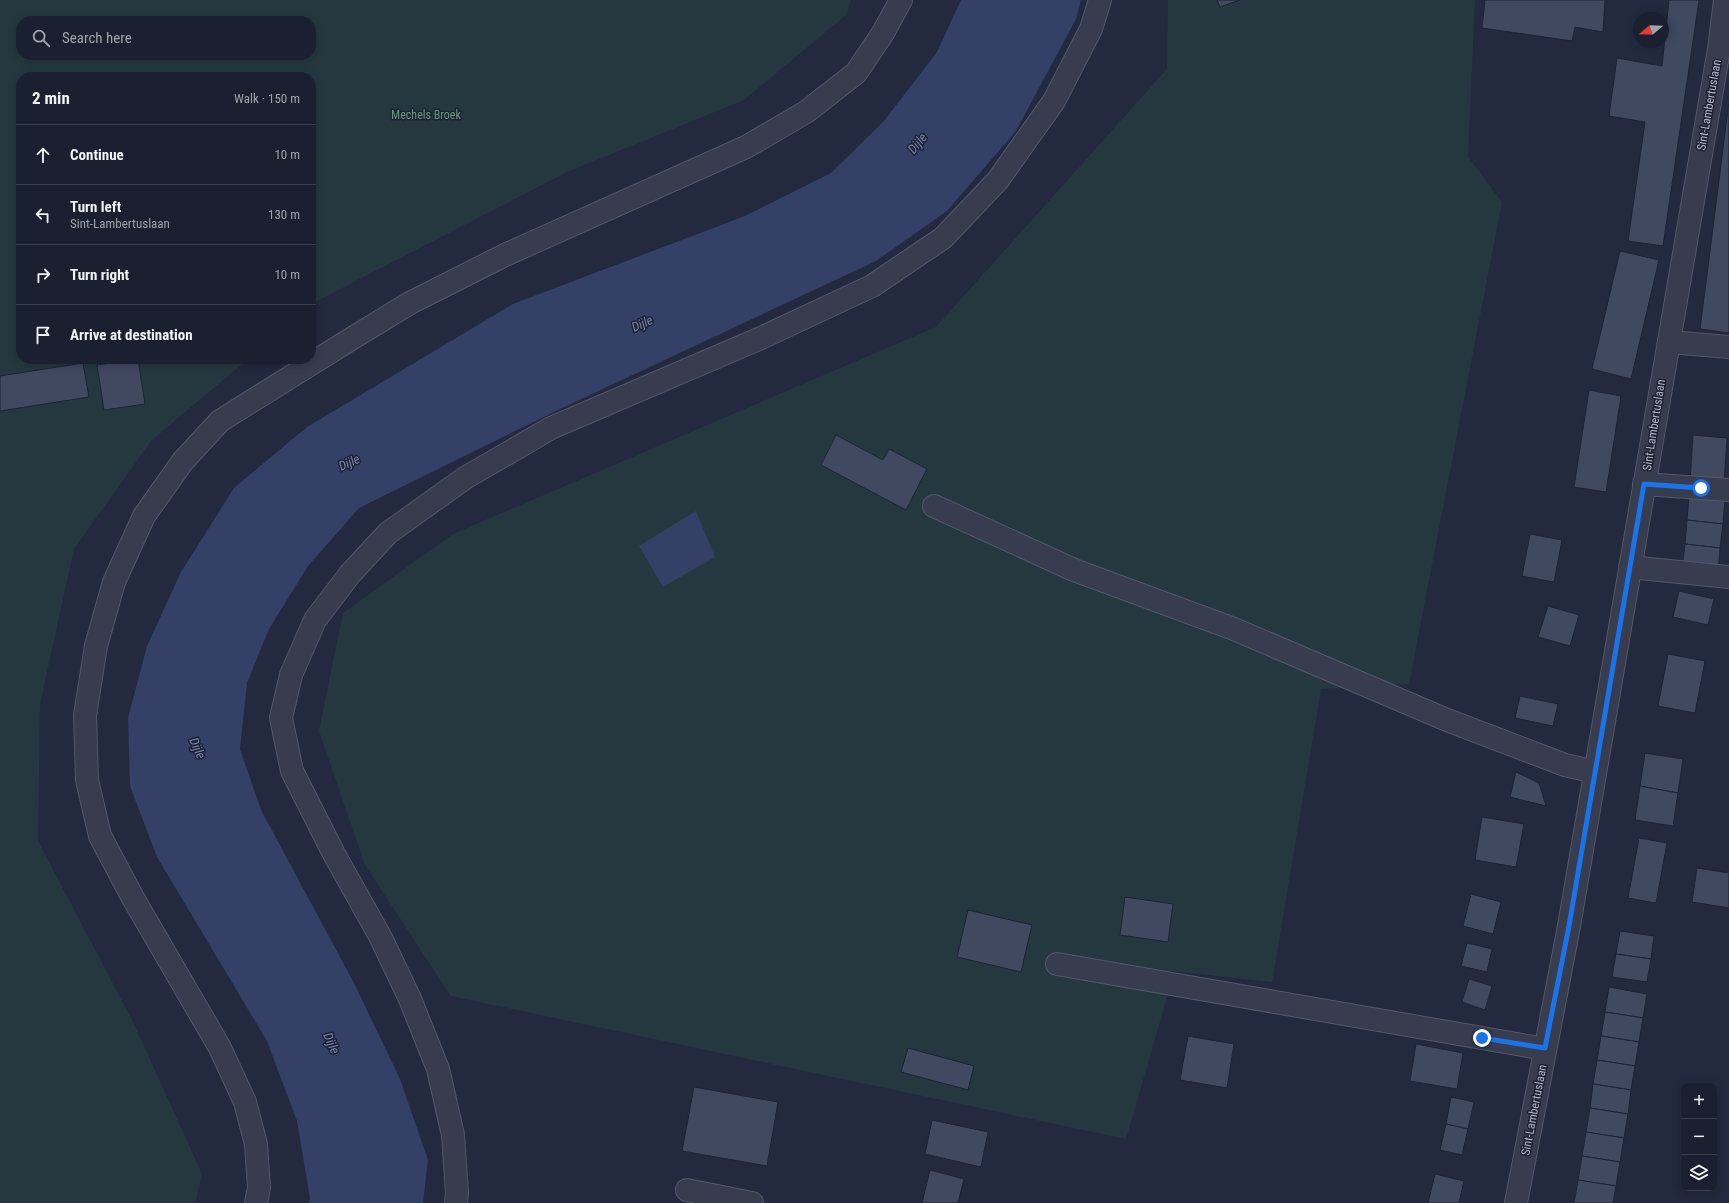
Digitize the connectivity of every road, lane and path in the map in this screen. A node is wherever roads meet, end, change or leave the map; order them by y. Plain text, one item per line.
1 (901, 0) edge
2 (1100, 0) edge
3 (1725, 0) edge
4 (1724, 48) edge
5 (1669, 342) junction
6 (1729, 347) edge
7 (316, 361) edge
8 (312, 364) edge
9 (1644, 484) junction
10 (1729, 490) edge
11 (934, 506) dead end
12 (1630, 567) junction
13 (1729, 577) edge
14 (1595, 772) junction
15 (1057, 964) dead end
16 (1545, 1048) junction
17 (687, 1190) dead end
18 (256, 1203) edge
19 (456, 1203) edge
20 (752, 1203) edge
21 (1516, 1203) edge

1 - 7 street
2 - 19 street
3 - 4 street, Sint-Lambertuslaan
4 - 5 street, Sint-Lambertuslaan
5 - 6 street
5 - 9 street, Sint-Lambertuslaan
8 - 18 street
9 - 10 street
9 - 12 street, Sint-Lambertuslaan
11 - 14 street
12 - 13 street
12 - 14 street, Sint-Lambertuslaan
14 - 16 street, Sint-Lambertuslaan
15 - 16 street
16 - 21 street, Sint-Lambertuslaan
17 - 20 street

